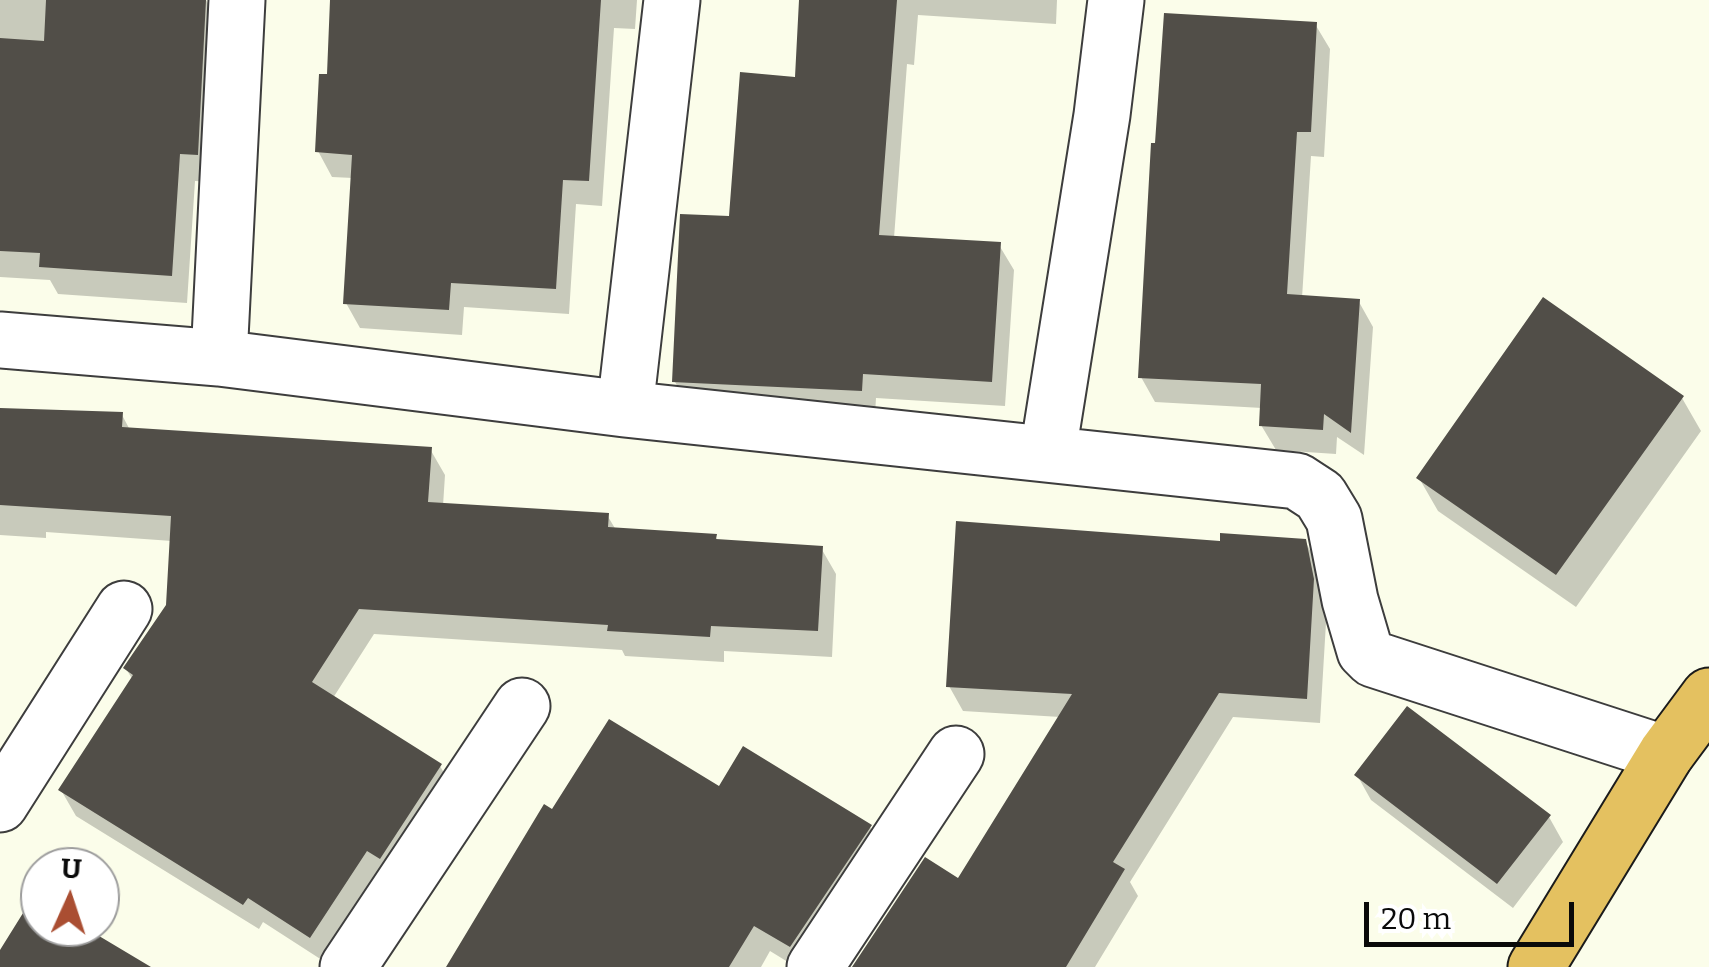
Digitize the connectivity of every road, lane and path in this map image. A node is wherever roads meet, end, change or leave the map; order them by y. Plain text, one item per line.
1 (237, 0) edge
2 (672, 0) edge
3 (1116, 0) edge
4 (0, 340) edge
5 (218, 358) junction
6 (625, 408) junction
7 (1048, 452) junction
8 (124, 609) dead end
9 (1709, 696) edge
10 (522, 706) dead end
11 (956, 754) dead end
12 (1666, 754) junction
13 (0, 804) edge
14 (348, 967) edge
15 (816, 967) edge
16 (1536, 967) edge

1 - 5 street
2 - 6 street
3 - 7 street
4 - 5 street
5 - 6 street
6 - 7 street
7 - 12 street
8 - 13 street
9 - 12 highway
10 - 14 street
11 - 15 street
12 - 16 highway

